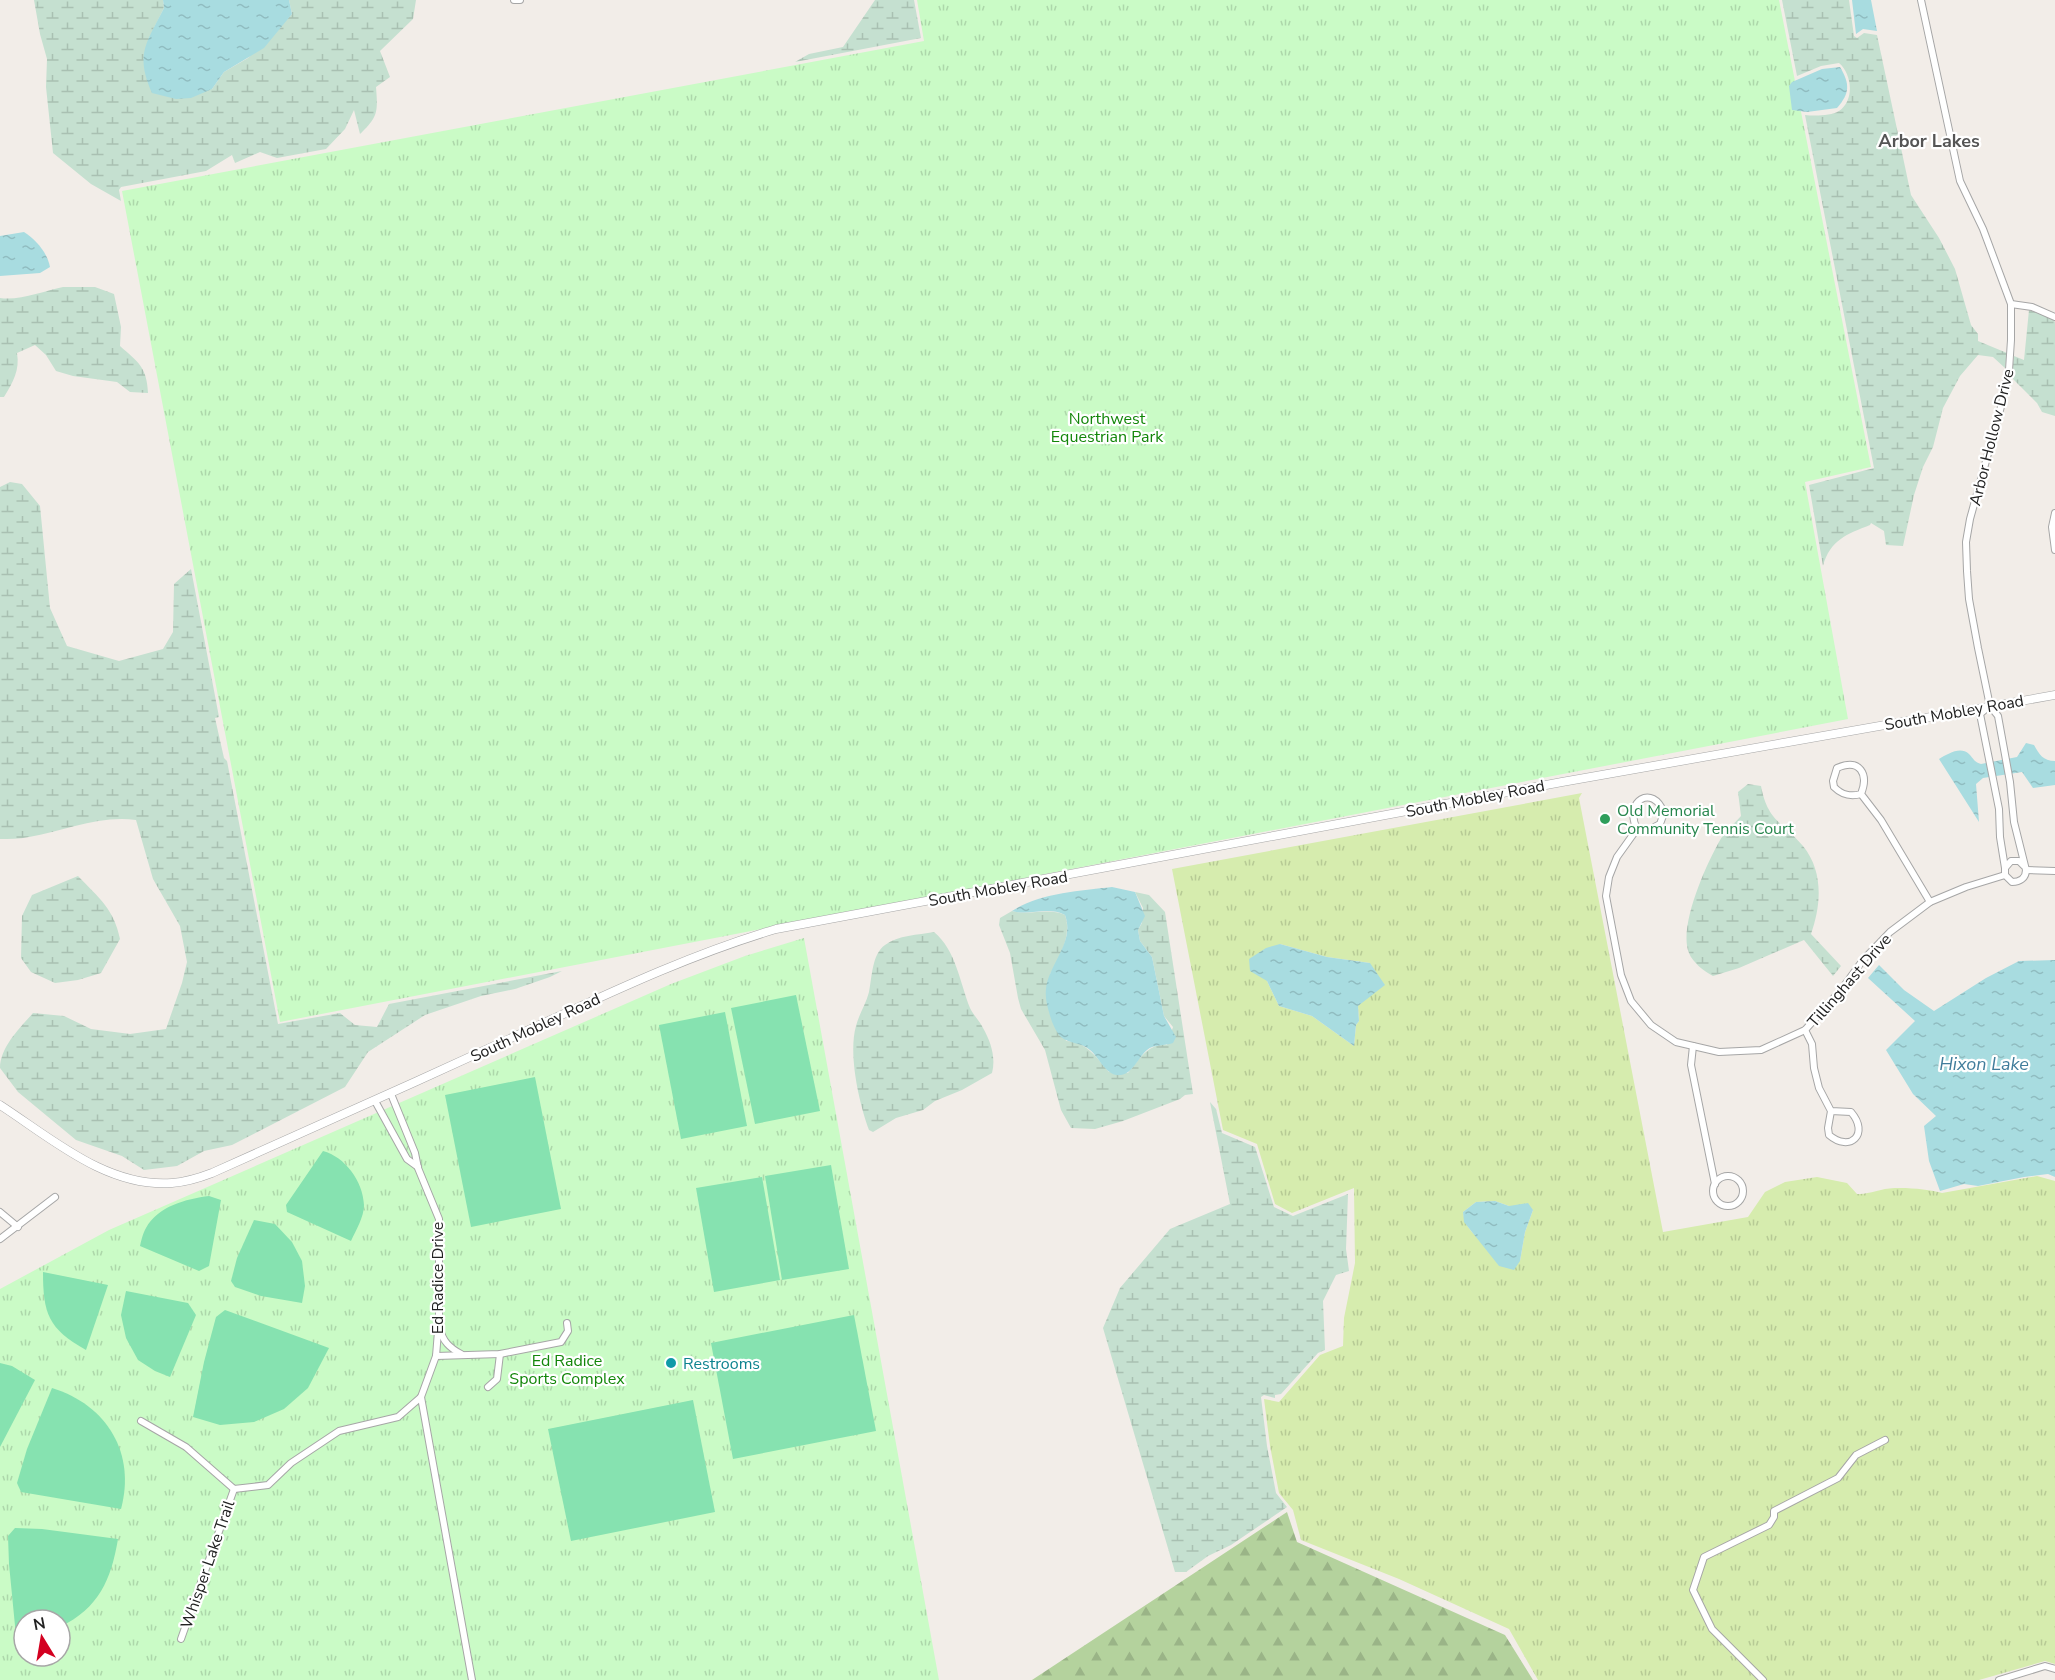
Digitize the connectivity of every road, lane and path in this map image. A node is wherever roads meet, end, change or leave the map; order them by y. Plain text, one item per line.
1 (514, 0) edge
2 (520, 0) edge
3 (1921, 0) edge
4 (2011, 304) junction
5 (2055, 316) edge
6 (2055, 513) edge
7 (2055, 550) edge
8 (2055, 695) edge
9 (1990, 705) junction
10 (2007, 766) junction
11 (1992, 768) junction
12 (1861, 795) junction
13 (1636, 829) junction
14 (2025, 868) junction
15 (2005, 872) junction
16 (2055, 872) edge
17 (1930, 902) junction
18 (1805, 1030) junction
19 (1693, 1046) junction
20 (391, 1094) junction
21 (375, 1101) junction
22 (0, 1105) edge
23 (1831, 1111) junction
24 (418, 1168) junction
25 (1715, 1184) junction
26 (55, 1197) dead end
27 (0, 1212) edge
28 (18, 1227) junction
29 (0, 1239) edge
30 (439, 1319) junction
31 (567, 1323) dead end
32 (500, 1354) junction
33 (464, 1355) junction
34 (436, 1356) junction
35 (488, 1387) dead end
36 (421, 1397) junction
37 (141, 1421) dead end
38 (1885, 1440) dead end
39 (234, 1489) junction
40 (181, 1639) dead end
41 (2055, 1669) edge
42 (472, 1680) edge
43 (1763, 1680) edge
44 (1999, 1680) edge

1 - 2 street
3 - 4 street, Arbor Hollow Drive
4 - 5 street
4 - 9 street, Arbor Hollow Drive
6 - 7 street
8 - 9 street, South Mobley Road
9 - 10 street, Arbor Hollow Drive
9 - 11 street
9 - 20 street, South Mobley Road
10 - 11 street
10 - 14 street, Arbor Hollow Drive
11 - 15 street
12 - 12 street
12 - 17 street
13 - 13 street
13 - 19 street, Tillinghast Drive
14 - 15 street, Tillinghast Drive
14 - 15 street, Tillinghast Drive
14 - 16 street, Tillinghast Drive
15 - 17 street, Tillinghast Drive
17 - 18 street, Tillinghast Drive
18 - 19 street, Tillinghast Drive
18 - 23 street
19 - 25 street
20 - 21 street, South Mobley Road
20 - 24 street, Ed Radice Drive
21 - 22 street, South Mobley Road
21 - 24 street
23 - 23 street
24 - 30 street, Ed Radice Drive
25 - 25 street
26 - 28 street
27 - 28 street
28 - 29 street
30 - 33 street
30 - 34 street, Ed Radice Drive
31 - 32 street
32 - 33 street
32 - 35 street
33 - 34 street
34 - 36 street, Ed Radice Drive
36 - 39 street, Ed Radice Drive
36 - 42 street
37 - 39 street
38 - 43 street
39 - 40 street, Whisper Lake Trail
41 - 44 street

